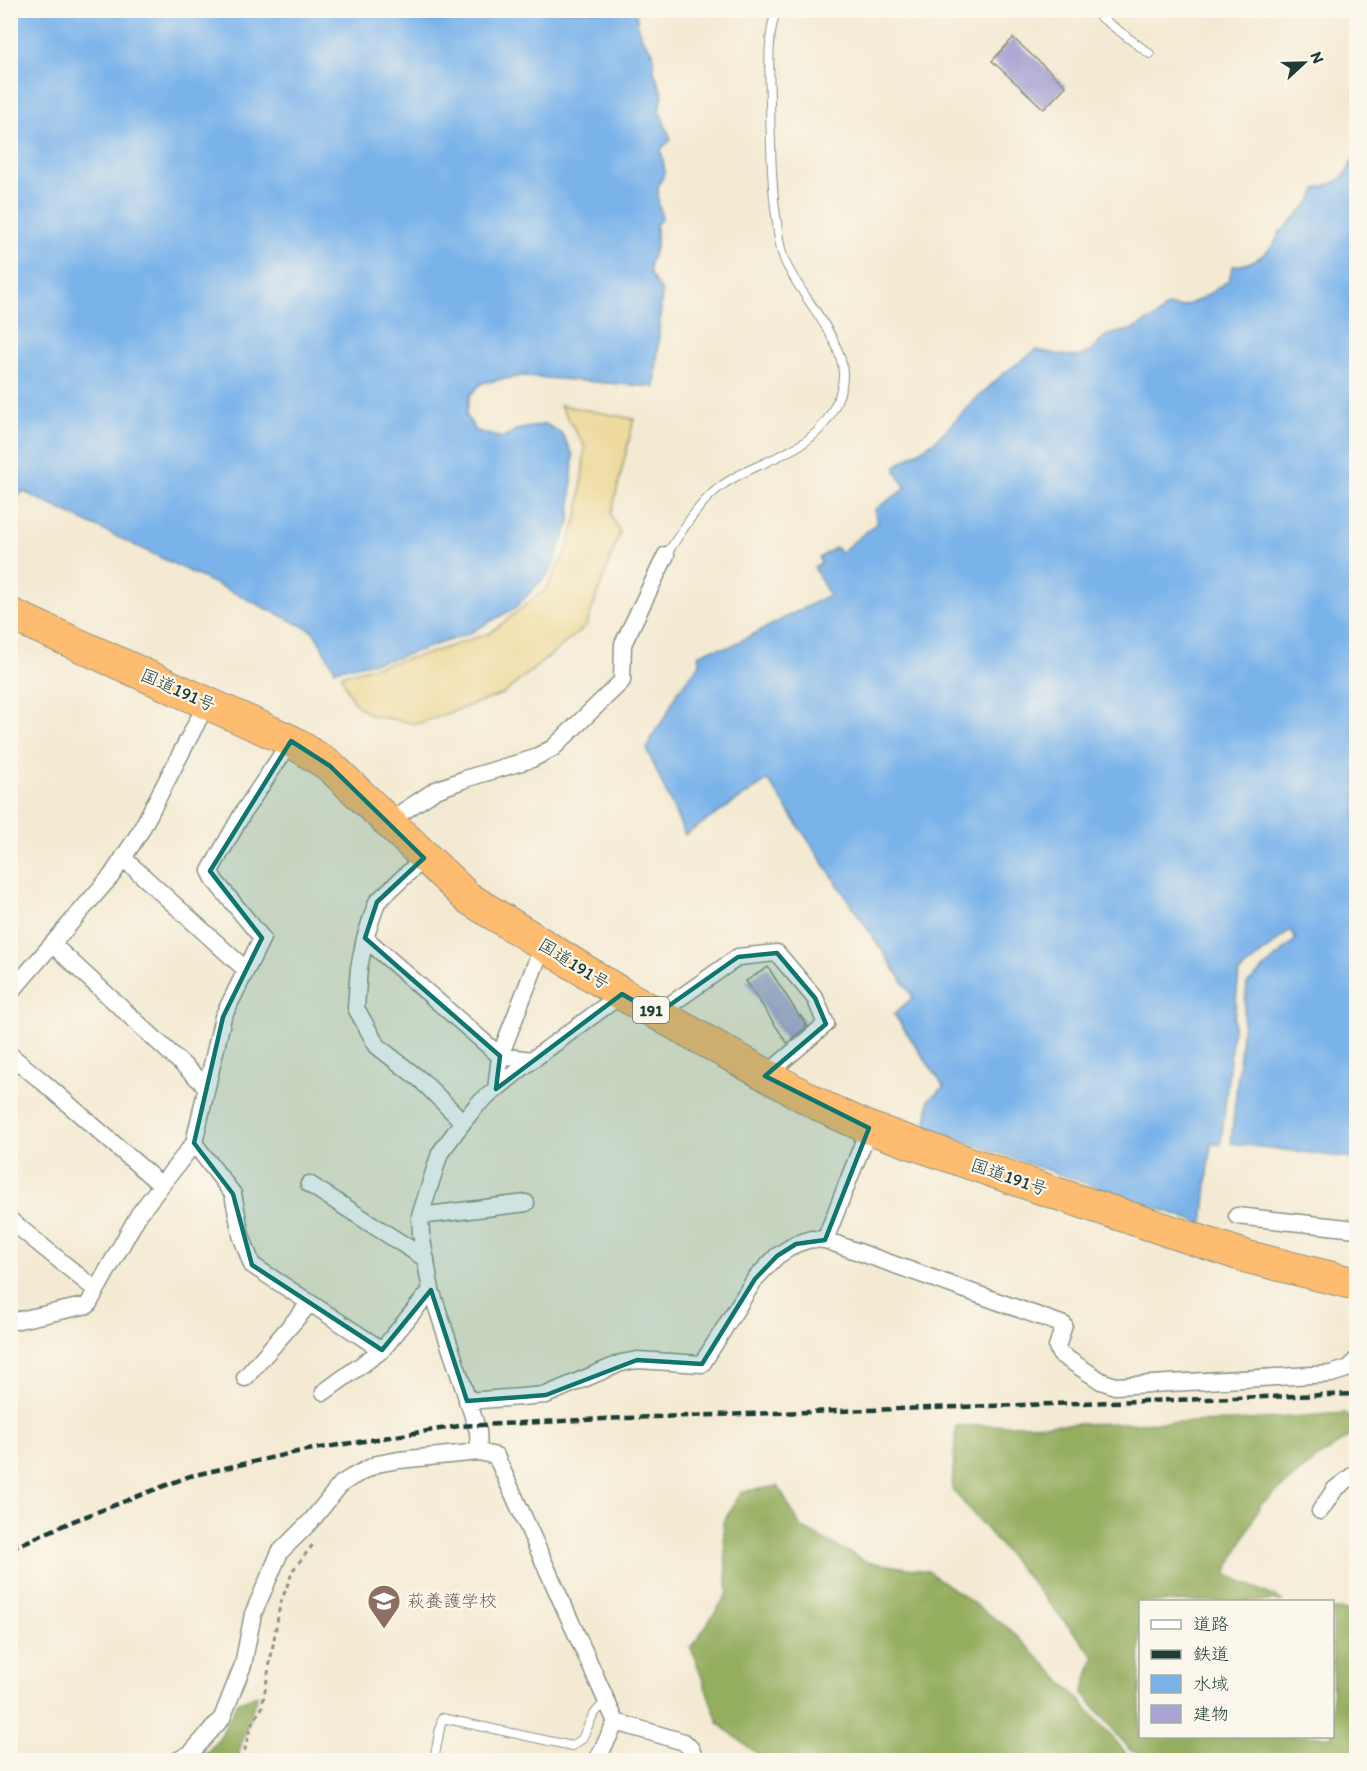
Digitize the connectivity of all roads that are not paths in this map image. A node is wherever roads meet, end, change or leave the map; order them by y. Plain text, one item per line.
1 (777, 10) edge
2 (1091, 10) edge
3 (1150, 54) dead end
4 (666, 555) joint
5 (10, 614) edge
6 (207, 703) junction
7 (291, 741) junction
8 (389, 821) junction
9 (123, 858) junction
10 (424, 858) junction
11 (365, 938) junction
12 (52, 944) junction
13 (543, 945) junction
14 (246, 970) junction
15 (10, 993) edge
16 (622, 994) junction
17 (657, 1014) junction
18 (10, 1055) edge
19 (500, 1056) junction
20 (532, 1060) junction
21 (765, 1076) junction
22 (207, 1087) junction
23 (496, 1089) junction
24 (463, 1122) junction
25 (869, 1128) junction
26 (194, 1143) junction
27 (309, 1184) dead end
28 (161, 1185) junction
29 (526, 1203) dead end
30 (420, 1216) junction
31 (1237, 1216) dead end
32 (10, 1220) edge
33 (1356, 1229) edge
34 (825, 1240) junction
35 (426, 1259) junction
36 (1356, 1284) edge
37 (96, 1290) junction
38 (431, 1290) junction
39 (310, 1303) junction
40 (10, 1322) edge
41 (382, 1350) junction
42 (1356, 1360) edge
43 (245, 1377) dead end
44 (324, 1392) dead end
45 (467, 1401) junction
46 (479, 1452) junction
47 (1356, 1473) edge
48 (1320, 1510) dead end
49 (606, 1701) junction
50 (616, 1722) junction
51 (178, 1761) edge
52 (434, 1761) edge
53 (597, 1761) edge
54 (695, 1761) edge

1 - 4 lane
2 - 3 lane
4 - 8 street
5 - 6 highway, 国道191号 / 191
6 - 7 highway, 国道191号 / 191
6 - 9 street
7 - 8 highway, 国道191号 / 191
7 - 14 street
8 - 10 highway, 国道191号 / 191
9 - 12 street
9 - 14 street
10 - 11 street
10 - 13 highway, 国道191号 / 191
11 - 19 street
11 - 24 street
12 - 15 street
12 - 22 street
13 - 16 highway, 国道191号 / 191
13 - 19 street
14 - 22 street
16 - 17 highway, 国道191号 / 191
16 - 20 street
17 - 21 highway, 国道191号 / 191
17 - 21 street
18 - 28 street
19 - 20 street
19 - 23 street
20 - 23 street
21 - 25 highway, 国道191号 / 191
22 - 26 street
23 - 24 street
24 - 30 street
25 - 34 street
25 - 36 highway, 国道191号 / 191
26 - 28 street
26 - 39 street
27 - 35 street
28 - 37 street
29 - 30 street
30 - 35 street
31 - 33 street
32 - 37 street
34 - 42 street
34 - 45 street
35 - 38 street
37 - 40 street
38 - 41 street
38 - 45 street
39 - 41 street
39 - 43 street
41 - 44 street
45 - 46 street
46 - 49 street
46 - 51 street
47 - 48 street
49 - 50 street
49 - 52 lane
50 - 53 street
50 - 54 street

